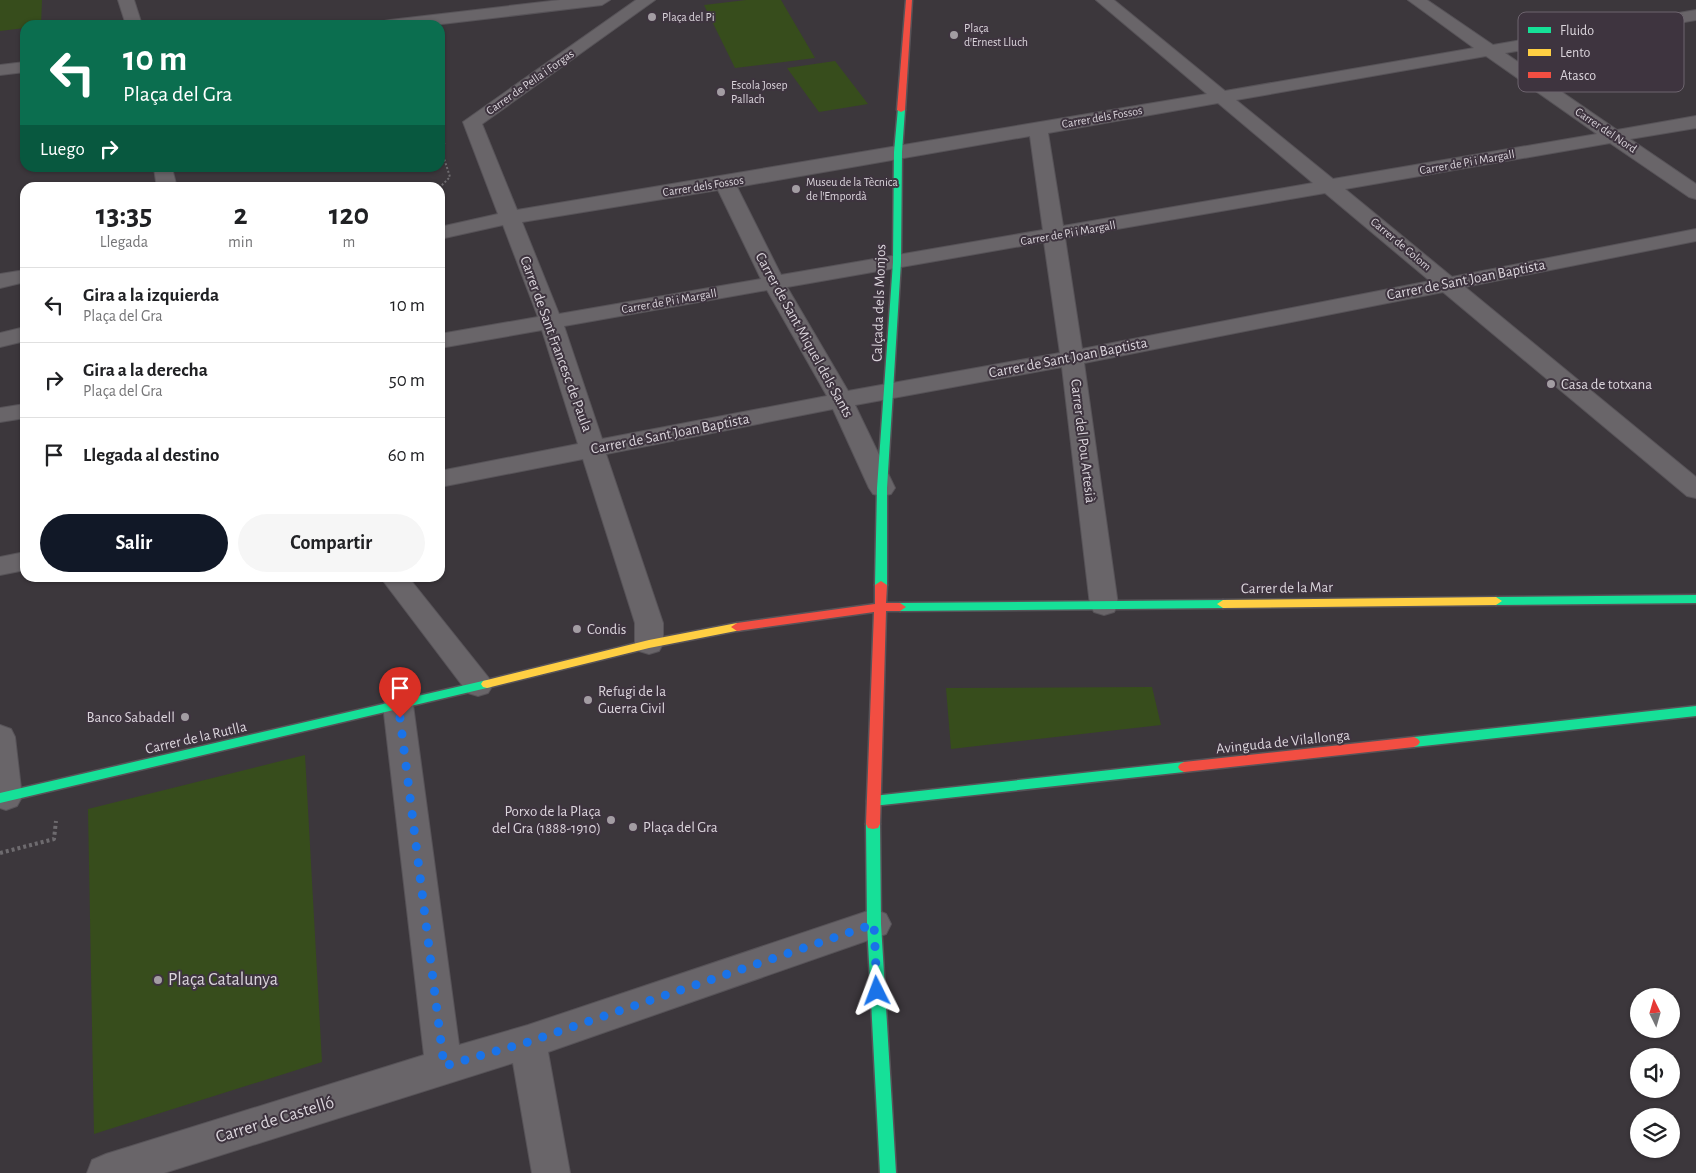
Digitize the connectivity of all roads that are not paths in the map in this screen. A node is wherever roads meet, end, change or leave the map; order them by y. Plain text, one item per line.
1 (126, 0) edge
2 (602, 0) edge
3 (647, 0) edge
4 (909, 0) edge
5 (1104, 0) edge
6 (1416, 0) edge
7 (132, 20) edge
8 (432, 20) edge
9 (1518, 46) edge
10 (1489, 51) junction
11 (20, 68) edge
12 (0, 70) edge
13 (1518, 70) edge
14 (1550, 92) edge
15 (1221, 98) junction
16 (1696, 122) edge
17 (1038, 128) junction
18 (1617, 137) junction
19 (898, 152) junction
20 (725, 183) junction
21 (1330, 186) junction
22 (1696, 193) edge
23 (508, 218) junction
24 (445, 233) edge
25 (1696, 235) edge
26 (1053, 236) junction
27 (897, 262) junction
28 (20, 277) edge
29 (0, 282) edge
30 (774, 282) junction
31 (1448, 283) junction
32 (551, 322) junction
33 (20, 335) edge
34 (0, 340) edge
35 (445, 340) edge
36 (1072, 358) junction
37 (890, 391) junction
38 (841, 400) junction
39 (20, 412) edge
40 (0, 416) edge
41 (594, 449) junction
42 (445, 478) edge
43 (882, 488) junction
44 (1696, 490) edge
45 (20, 562) edge
46 (0, 566) edge
47 (397, 582) edge
48 (1696, 598) edge
49 (1104, 605) junction
50 (878, 607) junction
51 (649, 644) junction
52 (478, 685) junction
53 (398, 705) junction
54 (1696, 712) edge
55 (0, 737) edge
56 (3, 797) edge
57 (872, 801) junction
58 (874, 924) junction
59 (528, 1042) junction
60 (444, 1066) junction
61 (106, 1173) edge
62 (551, 1173) edge
63 (888, 1173) edge

1 - 7 street
2 - 8 street
3 - 23 street, Carrer de Pella i Forgas
4 - 19 street, Calçada dels Monjos
5 - 15 street, Carrer de Colom
6 - 10 street, Carrer del Nord
9 - 10 street, Carrer dels Fossos
10 - 13 street, Carrer del Nord
10 - 15 street, Carrer dels Fossos
11 - 12 street
14 - 18 street, Carrer del Nord
15 - 17 street, Carrer dels Fossos
15 - 21 street, Carrer de Colom
16 - 18 street, Carrer de Pi i Margall
17 - 19 street, Carrer dels Fossos
17 - 26 street, Carrer del Pou Artesià
18 - 21 street, Carrer de Pi i Margall
18 - 22 street, Carrer del Nord
19 - 20 street, Carrer dels Fossos
19 - 27 street, Calçada dels Monjos
20 - 23 street, Carrer dels Fossos
20 - 30 street, Carrer de Sant Miquel dels Sants
21 - 26 street, Carrer de Pi i Margall
21 - 31 street, Carrer de Colom
23 - 24 street, Carrer dels Fossos
23 - 32 street, Carrer de Sant Francesc de Paula
25 - 31 street, Carrer de Sant Joan Baptista
26 - 27 street, Carrer de Pi i Margall
26 - 36 street, Carrer del Pou Artesià
27 - 30 street, Carrer de Pi i Margall
27 - 37 street, Calçada dels Monjos
28 - 29 street
30 - 32 street, Carrer de Pi i Margall
30 - 38 street, Carrer de Sant Miquel dels Sants
31 - 36 street, Carrer de Sant Joan Baptista
31 - 44 street, Carrer de Colom
32 - 35 street, Carrer de Pi i Margall
32 - 41 street, Carrer de Sant Francesc de Paula
33 - 34 street
36 - 37 street, Carrer de Sant Joan Baptista
36 - 49 street, Carrer del Pou Artesià
37 - 38 street, Carrer de Sant Joan Baptista
37 - 43 street, Calçada dels Monjos
38 - 41 street, Carrer de Sant Joan Baptista
38 - 43 street, Carrer de Sant Miquel dels Sants
39 - 40 street
41 - 42 street, Carrer de Sant Joan Baptista
41 - 51 street, Carrer de Sant Francesc de Paula
43 - 50 street, Calçada dels Monjos
45 - 46 street
47 - 52 street
48 - 49 street, Carrer de la Mar
49 - 50 street, Carrer de la Mar
50 - 51 street
50 - 57 street
51 - 52 street
52 - 53 street
53 - 56 street, Carrer de la Rutlla
53 - 60 street
54 - 57 street, Avinguda de Vilallonga
55 - 56 street
57 - 58 street
58 - 59 street
58 - 63 street
59 - 60 street
59 - 62 street
60 - 61 street, Carrer de Castelló

